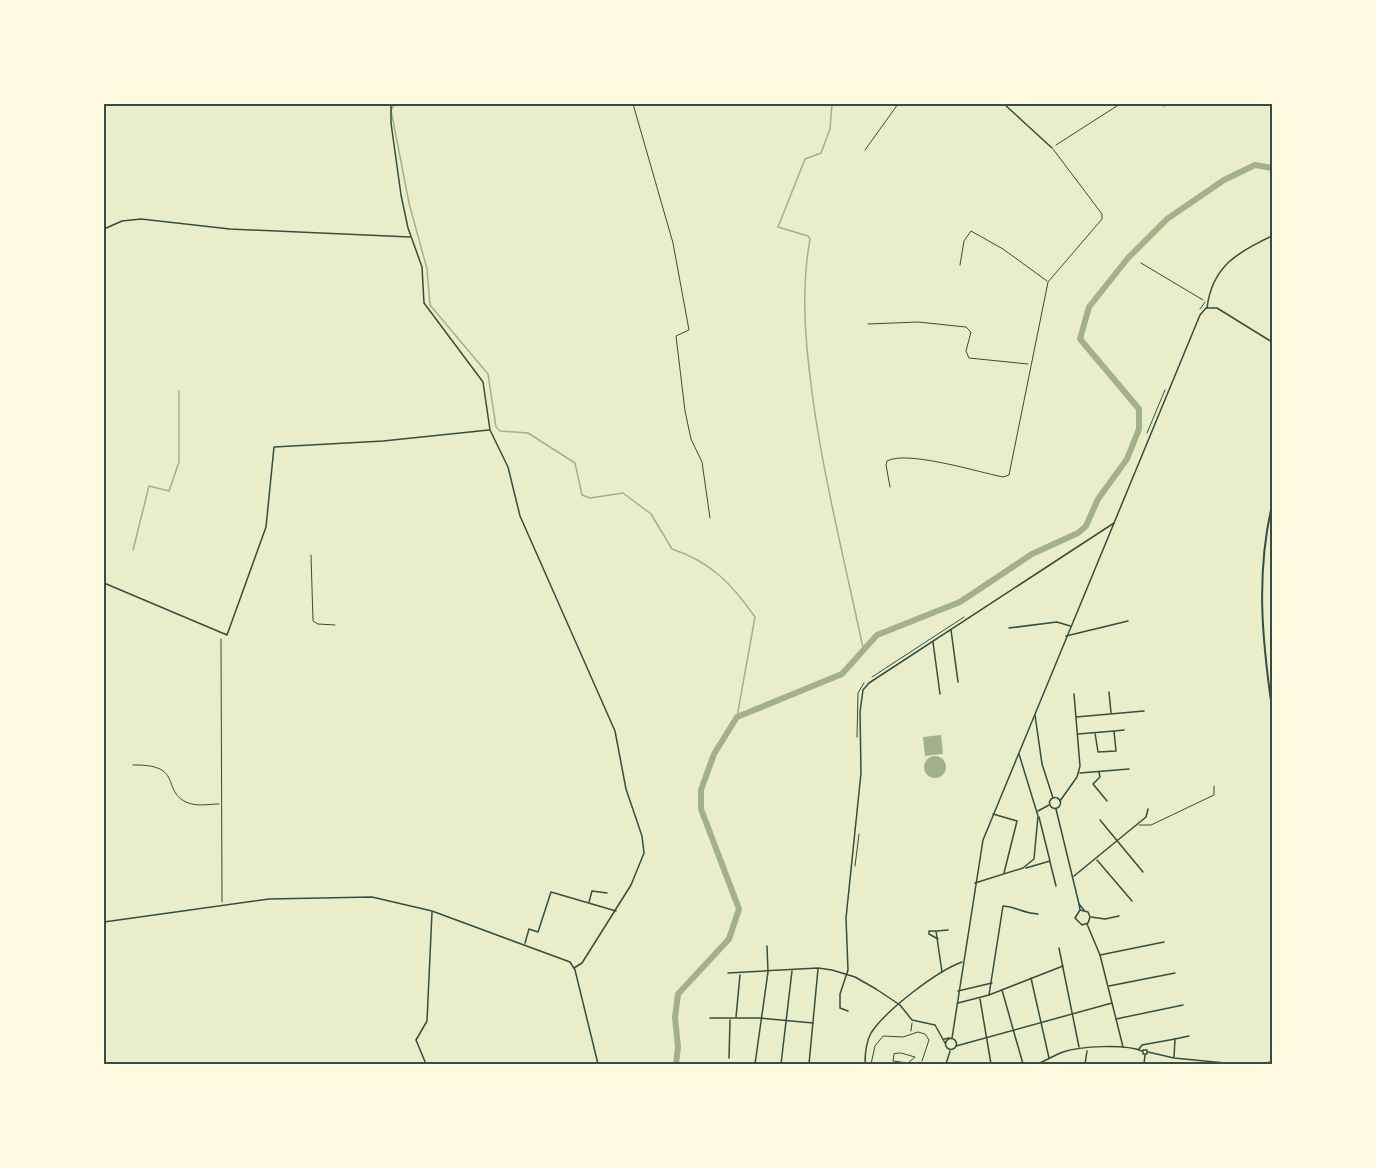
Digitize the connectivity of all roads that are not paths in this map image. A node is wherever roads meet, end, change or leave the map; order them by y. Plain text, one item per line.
1 (391, 104) edge
2 (898, 104) edge
3 (1004, 104) edge
4 (1052, 148) joint
5 (865, 150) dead end
6 (104, 229) edge
7 (1272, 236) edge
8 (411, 237) junction
9 (960, 265) dead end
10 (1048, 282) junction
11 (1206, 308) junction
12 (868, 324) dead end
13 (1272, 342) edge
14 (1030, 365) junction
15 (490, 430) junction
16 (890, 487) dead end
17 (1272, 505) edge
18 (1115, 523) junction
19 (104, 583) edge
20 (1128, 621) dead end
21 (1070, 627) junction
22 (1009, 628) dead end
23 (951, 629) junction
24 (1066, 636) junction
25 (933, 641) junction
26 (958, 682) dead end
27 (1109, 692) dead end
28 (940, 694) dead end
29 (1074, 694) dead end
30 (1272, 708) edge
31 (1144, 711) dead end
32 (1035, 714) junction
33 (1111, 714) junction
34 (1076, 717) junction
35 (1124, 730) dead end
36 (1114, 731) junction
37 (1027, 732) junction
38 (1036, 733) junction
39 (1095, 733) junction
40 (1077, 734) junction
41 (1019, 753) junction
42 (1129, 769) dead end
43 (1099, 771) junction
44 (1079, 773) junction
45 (1214, 786) dead end
46 (1053, 798) junction
47 (1060, 801) junction
48 (1107, 801) dead end
49 (1049, 806) junction
50 (1056, 809) junction
51 (1148, 810) dead end
52 (1037, 811) junction
53 (993, 814) junction
54 (1038, 816) junction
55 (1100, 820) dead end
56 (1137, 824) junction
57 (1117, 841) junction
58 (1096, 859) junction
59 (1050, 861) junction
60 (1023, 868) junction
61 (1143, 873) dead end
62 (1003, 874) junction
63 (1074, 876) junction
64 (975, 883) junction
65 (1056, 886) dead end
66 (607, 893) dead end
67 (1132, 901) dead end
68 (589, 903) junction
69 (1079, 904) junction
70 (432, 910) junction
71 (616, 910) junction
72 (1080, 910) junction
73 (1084, 910) junction
74 (1038, 914) dead end
75 (1119, 916) dead end
76 (1090, 917) junction
77 (104, 922) edge
78 (1087, 924) junction
79 (948, 930) dead end
80 (936, 931) junction
81 (938, 939) junction
82 (1164, 942) dead end
83 (525, 943) dead end
84 (1272, 945) edge
85 (767, 946) dead end
86 (1059, 948) dead end
87 (1100, 955) junction
88 (963, 962) junction
89 (1063, 966) junction
90 (574, 968) junction
91 (818, 968) junction
92 (792, 970) junction
93 (768, 972) junction
94 (728, 973) dead end
95 (942, 973) junction
96 (1175, 973) dead end
97 (740, 974) junction
98 (846, 974) junction
99 (1031, 977) junction
100 (992, 983) junction
101 (1108, 987) junction
102 (1002, 990) junction
103 (958, 991) junction
104 (989, 995) junction
105 (980, 999) junction
106 (1272, 999) edge
107 (957, 1003) junction
108 (1112, 1003) junction
109 (900, 1005) junction
110 (1183, 1005) dead end
111 (848, 1011) dead end
112 (1073, 1014) junction
113 (736, 1017) junction
114 (710, 1018) dead end
115 (760, 1018) junction
116 (730, 1019) junction
117 (1116, 1019) junction
118 (786, 1021) junction
119 (813, 1023) junction
120 (1040, 1023) junction
121 (1014, 1031) junction
122 (1190, 1036) dead end
123 (951, 1038) junction
124 (944, 1039) junction
125 (986, 1039) junction
126 (1175, 1039) junction
127 (945, 1043) junction
128 (956, 1046) junction
129 (1124, 1047) junction
130 (1079, 1048) junction
131 (1087, 1049) junction
132 (1138, 1049) junction
133 (951, 1050) junction
134 (1142, 1051) junction
135 (1148, 1052) junction
136 (1145, 1055) junction
137 (729, 1058) dead end
138 (1174, 1058) junction
139 (1049, 1059) junction
140 (897, 1061) junction
141 (919, 1062) dead end
142 (1272, 1062) edge
143 (426, 1065) edge
144 (598, 1065) edge
145 (755, 1065) edge
146 (782, 1065) edge
147 (809, 1065) edge
148 (865, 1065) edge
149 (897, 1065) edge
150 (921, 1065) edge
151 (946, 1065) edge
152 (991, 1065) edge
153 (1023, 1065) edge
154 (1037, 1065) edge
155 (1085, 1065) edge
156 (1144, 1065) edge
157 (1235, 1065) edge
158 (1258, 1065) edge

1 - 8 street
2 - 5 street
3 - 4 street
4 - 10 street
6 - 8 street
7 - 11 street
8 - 15 street
9 - 10 street
10 - 14 street
11 - 13 street
11 - 18 street
12 - 14 street
14 - 16 street
15 - 19 street
15 - 71 street
17 - 30 main road
18 - 21 street
18 - 23 street
20 - 24 street
21 - 22 street
21 - 24 street
23 - 25 street
23 - 26 street
24 - 32 street
25 - 28 street
25 - 98 street
27 - 33 street
29 - 34 street
31 - 33 street
32 - 37 street
32 - 38 street
33 - 34 street
34 - 40 street
35 - 36 street
36 - 39 street
36 - 39 street
37 - 38 street
37 - 41 street
38 - 46 street
39 - 40 street
40 - 44 street
41 - 52 street
41 - 53 street
42 - 43 street
43 - 44 street
43 - 48 street
44 - 47 street
45 - 56 street
46 - 47 street
46 - 49 street
47 - 50 street
49 - 50 street
49 - 52 street
50 - 63 street
51 - 56 street
52 - 54 street
53 - 62 street
53 - 64 street
54 - 59 street
54 - 60 street
55 - 57 street
56 - 57 street
57 - 58 street
57 - 61 street
58 - 63 street
58 - 67 street
59 - 60 street
59 - 65 street
60 - 62 street
62 - 64 street
63 - 69 street
64 - 88 street
66 - 68 street
68 - 71 street
68 - 83 street
69 - 72 street
69 - 73 street
70 - 77 street
70 - 90 street
70 - 143 street
71 - 90 street
72 - 73 street
72 - 78 street
73 - 76 street
74 - 100 street
75 - 76 street
76 - 78 street
78 - 87 street
79 - 80 street
80 - 81 street
80 - 81 street
81 - 95 street
82 - 87 street
84 - 106 main road
85 - 93 street
86 - 89 street
87 - 101 street
88 - 95 street
88 - 103 street
89 - 99 street
89 - 112 street
90 - 144 street
91 - 92 street
91 - 98 street
91 - 119 street
92 - 93 street
92 - 118 street
93 - 97 street
93 - 115 street
94 - 97 street
95 - 109 street
96 - 101 street
97 - 113 street
98 - 109 street
98 - 111 street
99 - 102 street
99 - 120 street
100 - 103 street
100 - 104 street
101 - 108 street
102 - 104 street
102 - 121 street
103 - 107 street
104 - 105 street
105 - 107 street
105 - 125 street
107 - 123 street
108 - 112 street
108 - 117 street
109 - 124 street
109 - 148 street
110 - 117 street
112 - 120 street
112 - 130 street
113 - 115 street
113 - 116 street
114 - 116 street
115 - 118 street
115 - 145 street
116 - 137 street
117 - 129 street
118 - 119 street
118 - 146 street
119 - 147 street
120 - 121 street
120 - 139 street
121 - 125 street
121 - 153 street
122 - 126 street
123 - 124 street
123 - 127 street
123 - 128 street
124 - 127 street
125 - 128 street
125 - 152 street
126 - 132 street
126 - 138 street
127 - 133 street
128 - 133 street
129 - 131 street
129 - 132 street
130 - 131 street
130 - 139 street
131 - 155 street
132 - 134 street
133 - 151 street
134 - 135 street
134 - 136 street
135 - 136 street
135 - 138 street
136 - 156 street
138 - 157 street
139 - 154 street
140 - 140 street
140 - 149 street
141 - 150 street
142 - 158 street

